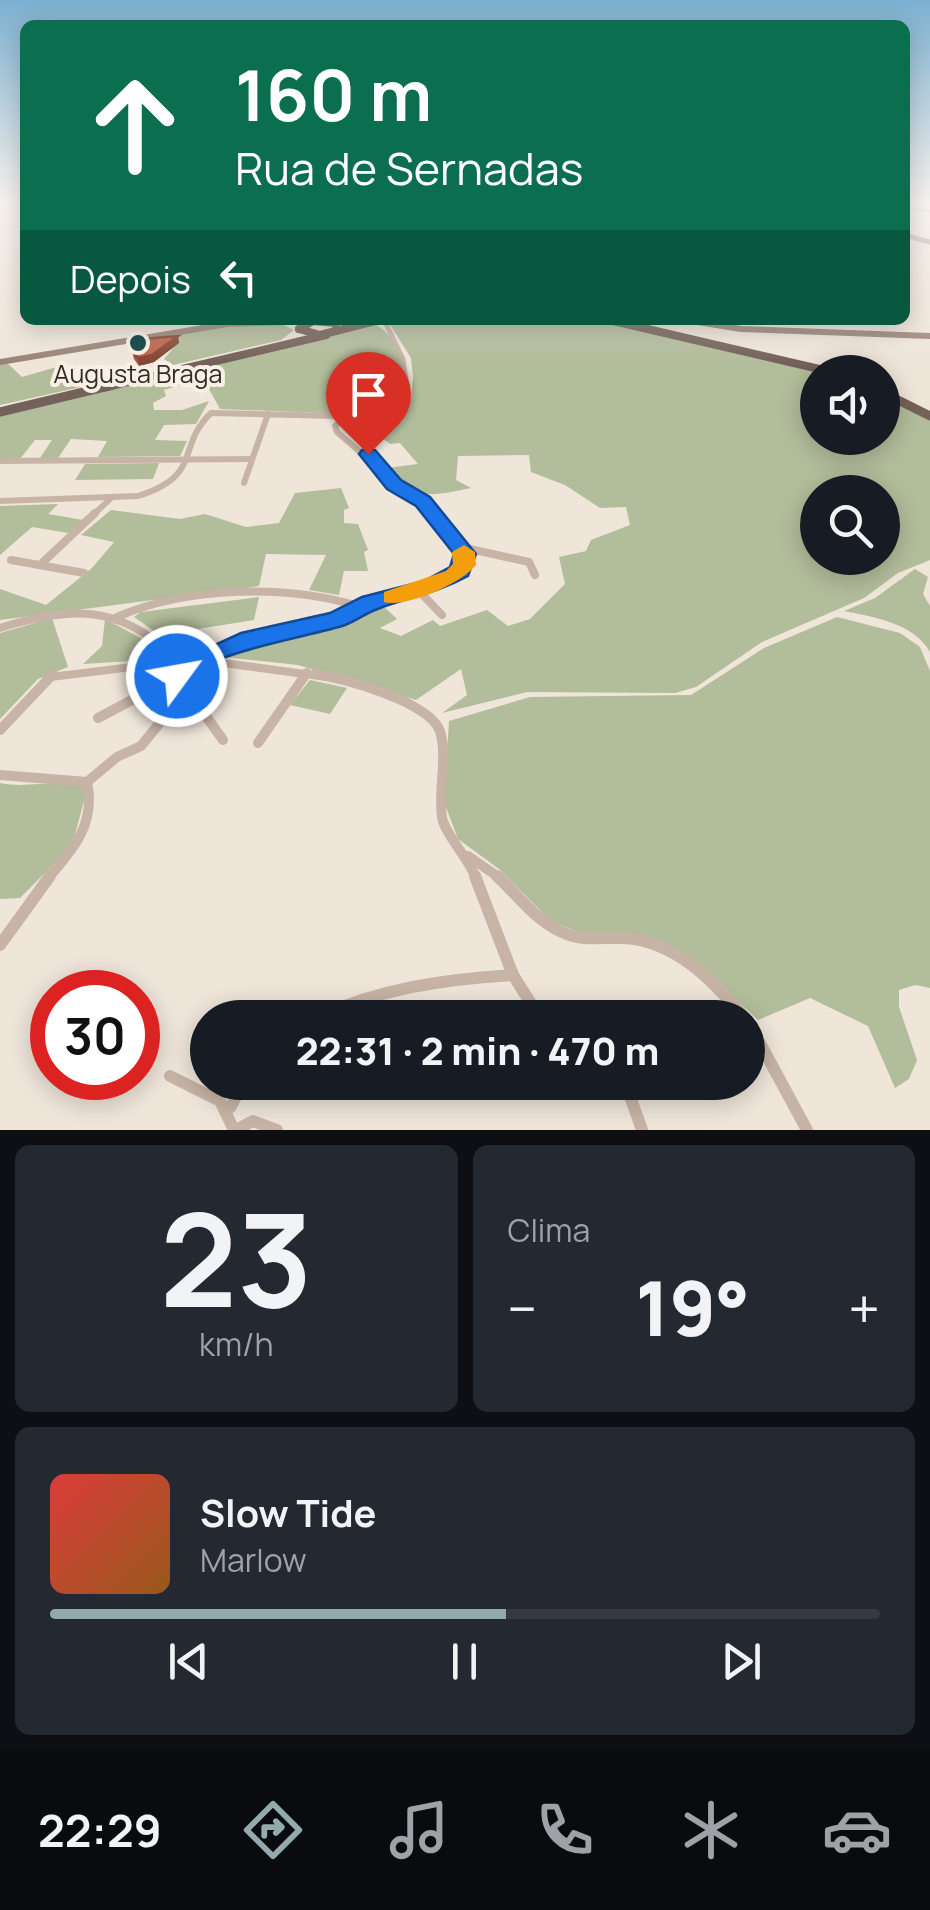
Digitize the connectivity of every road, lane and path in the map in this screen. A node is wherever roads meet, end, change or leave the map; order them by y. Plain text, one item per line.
1 (242, 325) edge
2 (276, 325) edge
3 (309, 325) edge
4 (338, 325) edge
5 (359, 325) edge
6 (384, 325) edge
7 (631, 325) edge
8 (638, 325) edge
9 (713, 325) edge
10 (930, 328) edge
11 (299, 330) junction
12 (337, 330) junction
13 (326, 334) junction
14 (864, 336) junction
15 (930, 336) edge
16 (0, 362) edge
17 (800, 363) edge
18 (800, 364) edge
19 (900, 399) edge
20 (0, 410) edge
21 (268, 414) junction
22 (930, 415) edge
23 (346, 417) junction
24 (252, 458) junction
25 (186, 459) junction
26 (0, 460) edge
27 (244, 483) dead end
28 (110, 499) junction
29 (0, 501) edge
30 (461, 548) junction
31 (12, 560) dead end
32 (40, 566) junction
33 (84, 573) dead end
34 (536, 574) dead end
35 (419, 591) junction
36 (361, 606) junction
37 (442, 615) dead end
38 (116, 617) junction
39 (0, 628) edge
40 (189, 658) junction
41 (168, 659) junction
42 (204, 660) junction
43 (307, 672) junction
44 (176, 673) junction
45 (186, 692) junction
46 (98, 718) dead end
47 (0, 730) edge
48 (223, 740) dead end
49 (258, 743) dead end
50 (0, 775) edge
51 (86, 782) junction
52 (468, 856) junction
53 (0, 945) edge
54 (513, 975) junction
55 (357, 1000) edge
56 (529, 1000) edge
57 (727, 1000) edge
58 (765, 1054) edge
59 (170, 1076) dead end
60 (234, 1100) edge
61 (631, 1100) edge
62 (230, 1108) junction
63 (235, 1130) edge
64 (277, 1130) edge
65 (642, 1130) edge
66 (807, 1130) edge

1 - 16 main road
2 - 11 main road
3 - 11 main road
4 - 12 main road
5 - 12 main road
6 - 23 street
7 - 18 main road
8 - 17 main road
9 - 14 main road
10 - 14 main road
11 - 13 main road
11 - 20 main road
12 - 13 main road
13 - 20 main road
14 - 15 main road
19 - 22 main road
21 - 23 street
21 - 24 street
21 - 25 street
23 - 30 street
24 - 25 street
24 - 27 street
25 - 26 street
25 - 28 street
28 - 29 street
28 - 32 street
30 - 34 street
30 - 35 street
31 - 32 street
32 - 33 street
35 - 36 street
35 - 37 street
36 - 38 street
36 - 42 street
38 - 39 street
38 - 41 street
40 - 41 street
40 - 42 street
40 - 44 street
41 - 44 street
41 - 47 street
42 - 43 street
43 - 49 street
43 - 52 street
44 - 45 street
44 - 46 street
45 - 48 street
45 - 51 street
50 - 51 street
51 - 53 street
52 - 54 street
52 - 57 street
54 - 55 street
54 - 56 street
58 - 66 street
59 - 62 street
60 - 62 street
61 - 65 street
62 - 63 street
63 - 64 street

